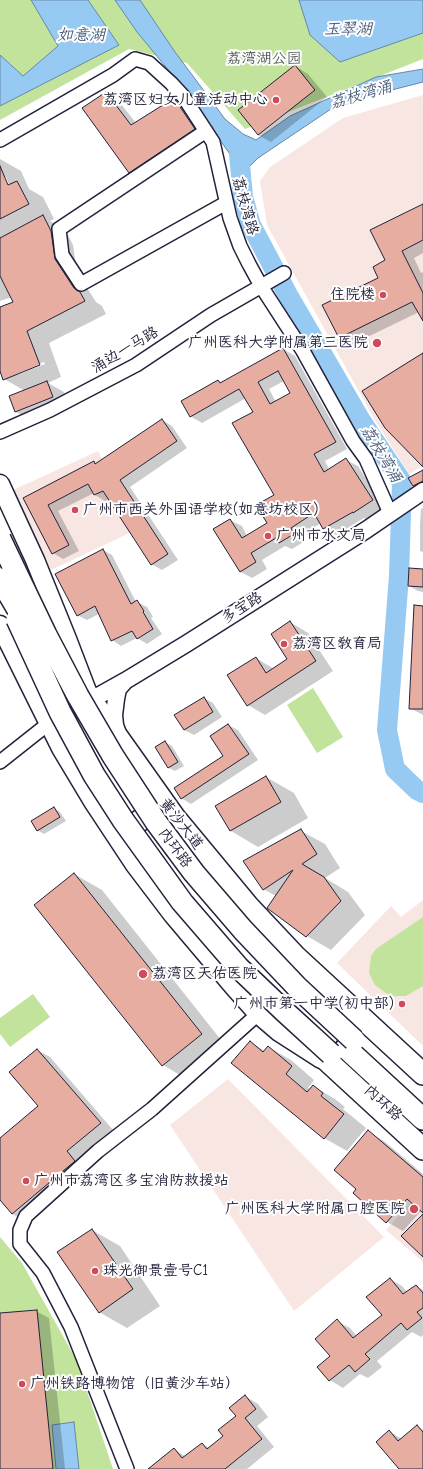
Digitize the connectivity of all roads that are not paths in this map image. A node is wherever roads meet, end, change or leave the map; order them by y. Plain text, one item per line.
1 (206, 131) junction
2 (0, 140) edge
3 (226, 203) junction
4 (284, 273) dead end
5 (261, 286) junction
6 (0, 432) edge
7 (0, 484) edge
8 (421, 492) edge
9 (390, 513) junction
10 (0, 528) edge
11 (0, 539) edge
12 (0, 581) edge
13 (0, 625) edge
14 (125, 681) junction
15 (49, 693) joint
16 (91, 700) junction
17 (48, 724) junction
18 (121, 740) junction
19 (0, 762) edge
20 (175, 818) junction
21 (127, 841) junction
22 (230, 962) junction
23 (258, 1014) junction
24 (350, 1044) junction
25 (329, 1064) junction
26 (423, 1074) edge
27 (423, 1102) edge
28 (423, 1119) edge
29 (423, 1131) edge
30 (423, 1139) edge
31 (423, 1149) edge
32 (127, 1469) edge

1 - 2 street, 荔枝湾路
1 - 3 street, 荔枝湾路
1 - 3 street
3 - 5 street, 荔枝湾路
4 - 5 street, 涌边一马路
5 - 6 street, 涌边一马路
5 - 9 street, 荔枝湾路
7 - 16 main road
8 - 9 street, 多宝路
9 - 14 street, 多宝路
10 - 16 highway, 黄沙大道
11 - 24 highway, 内环路, bridge
12 - 15 highway
12 - 24 highway, bridge
12 - 30 highway, 内环路, bridge
13 - 17 main road
14 - 16 street, 多宝路
14 - 18 street
15 - 16 street
16 - 18 highway, 黄沙大道
17 - 19 street
17 - 21 main road
18 - 20 highway, 黄沙大道
20 - 21 highway
20 - 26 highway, 黄沙大道
21 - 22 highway
21 - 23 main road
22 - 25 highway
22 - 29 highway
23 - 25 main road
23 - 32 street
24 - 27 highway, 内环路
24 - 28 highway
25 - 31 highway

